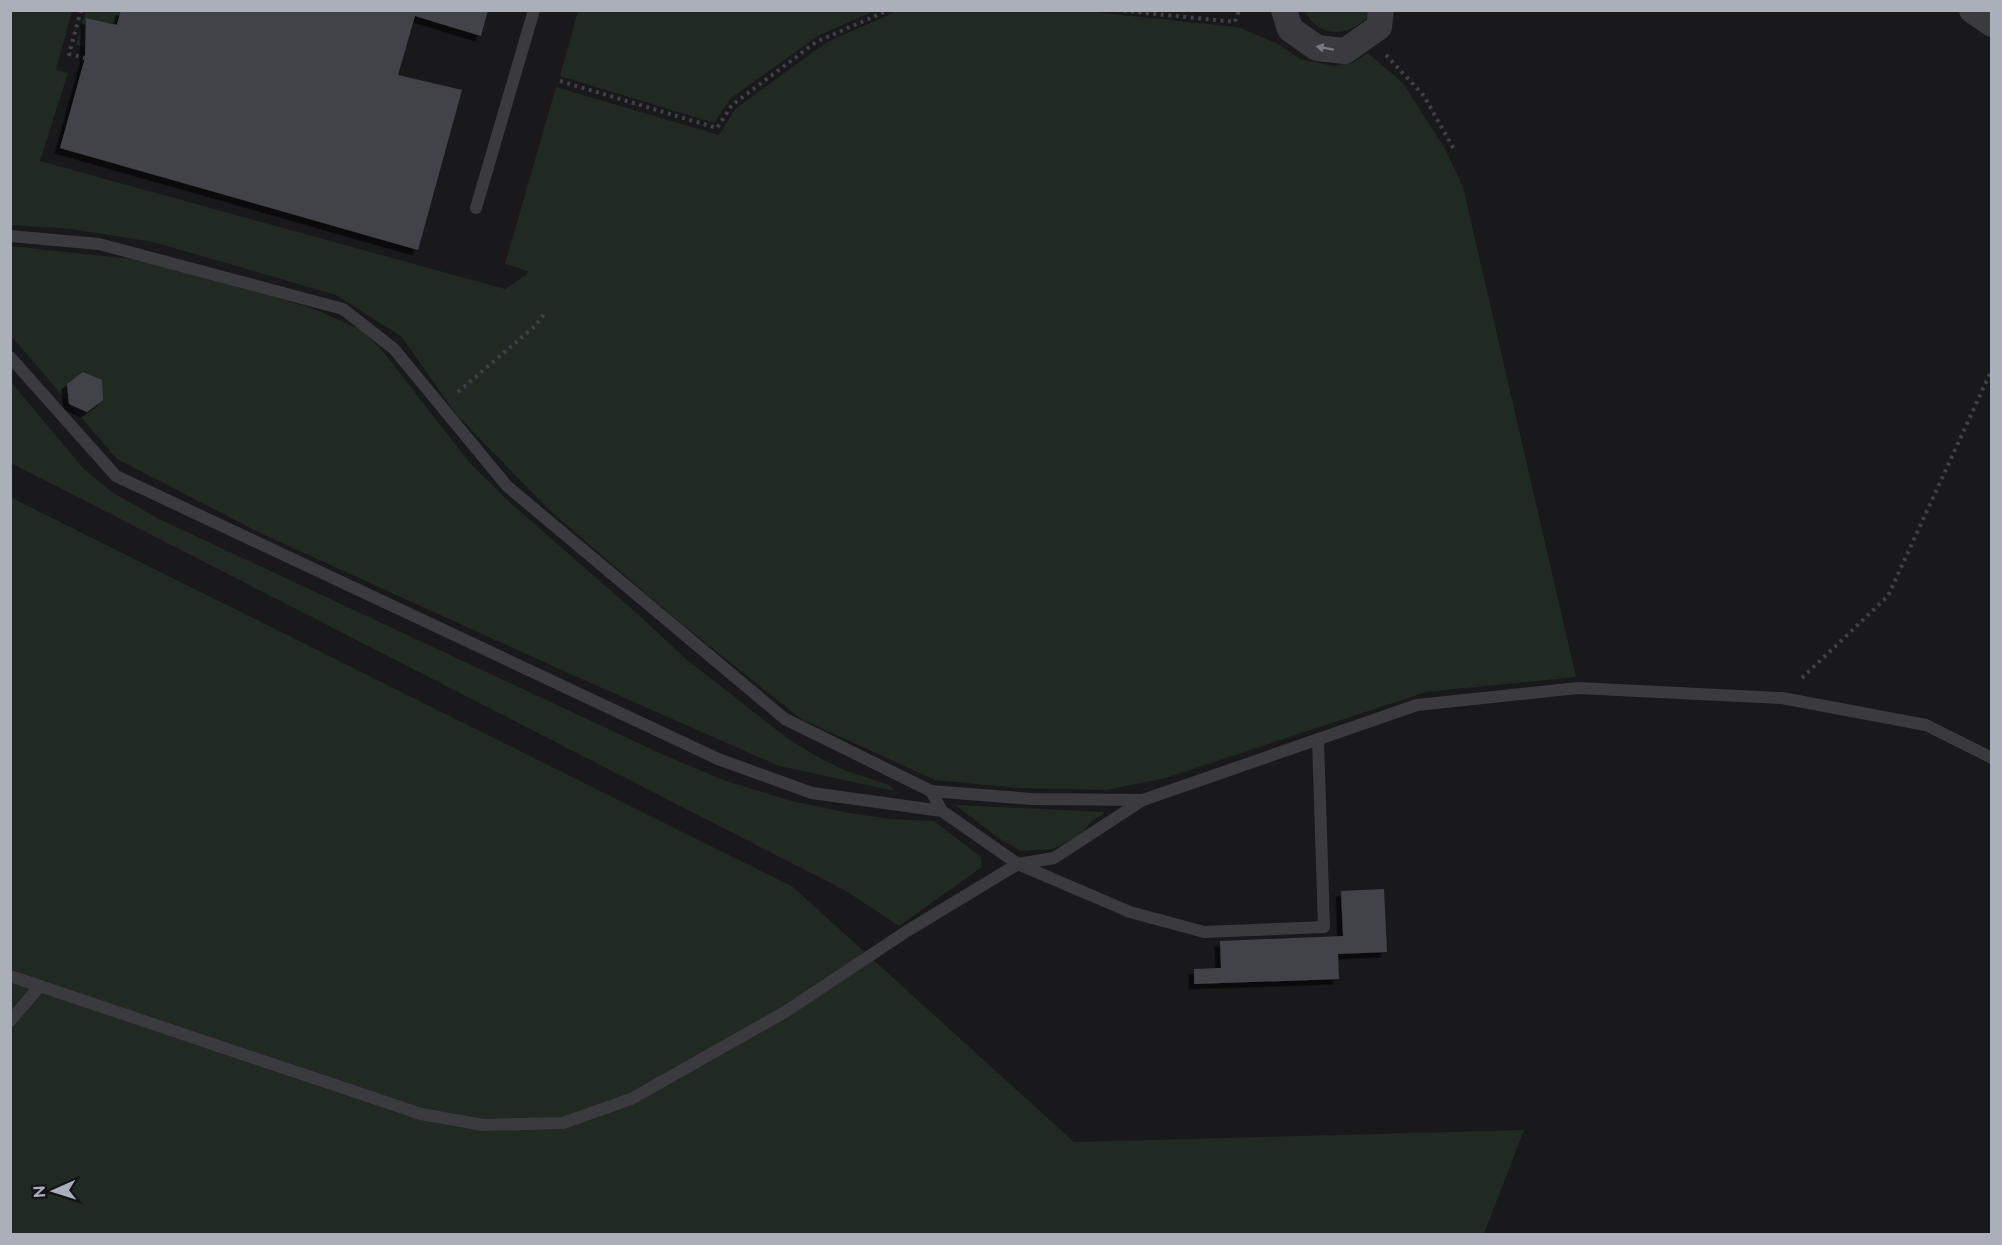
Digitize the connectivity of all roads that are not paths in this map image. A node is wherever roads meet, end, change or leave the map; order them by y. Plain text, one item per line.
1 (534, 10) edge
2 (1284, 10) edge
3 (1381, 10) edge
4 (1972, 10) edge
5 (1992, 24) edge
6 (476, 208) dead end
7 (10, 236) edge
8 (10, 357) edge
9 (1318, 739) junction
10 (1992, 758) edge
11 (931, 791) junction
12 (1143, 800) junction
13 (942, 811) junction
14 (1018, 864) junction
15 (10, 976) edge
16 (40, 986) junction
17 (10, 1021) edge

1 - 6 lane
3 -> 2 street
4 - 5 street
7 - 11 lane
8 - 13 lane
9 - 10 lane
9 - 12 lane
9 - 14 lane
11 - 12 lane
11 - 13 lane
12 - 14 lane
13 - 14 lane
14 - 16 lane
15 - 16 lane
16 - 17 lane

